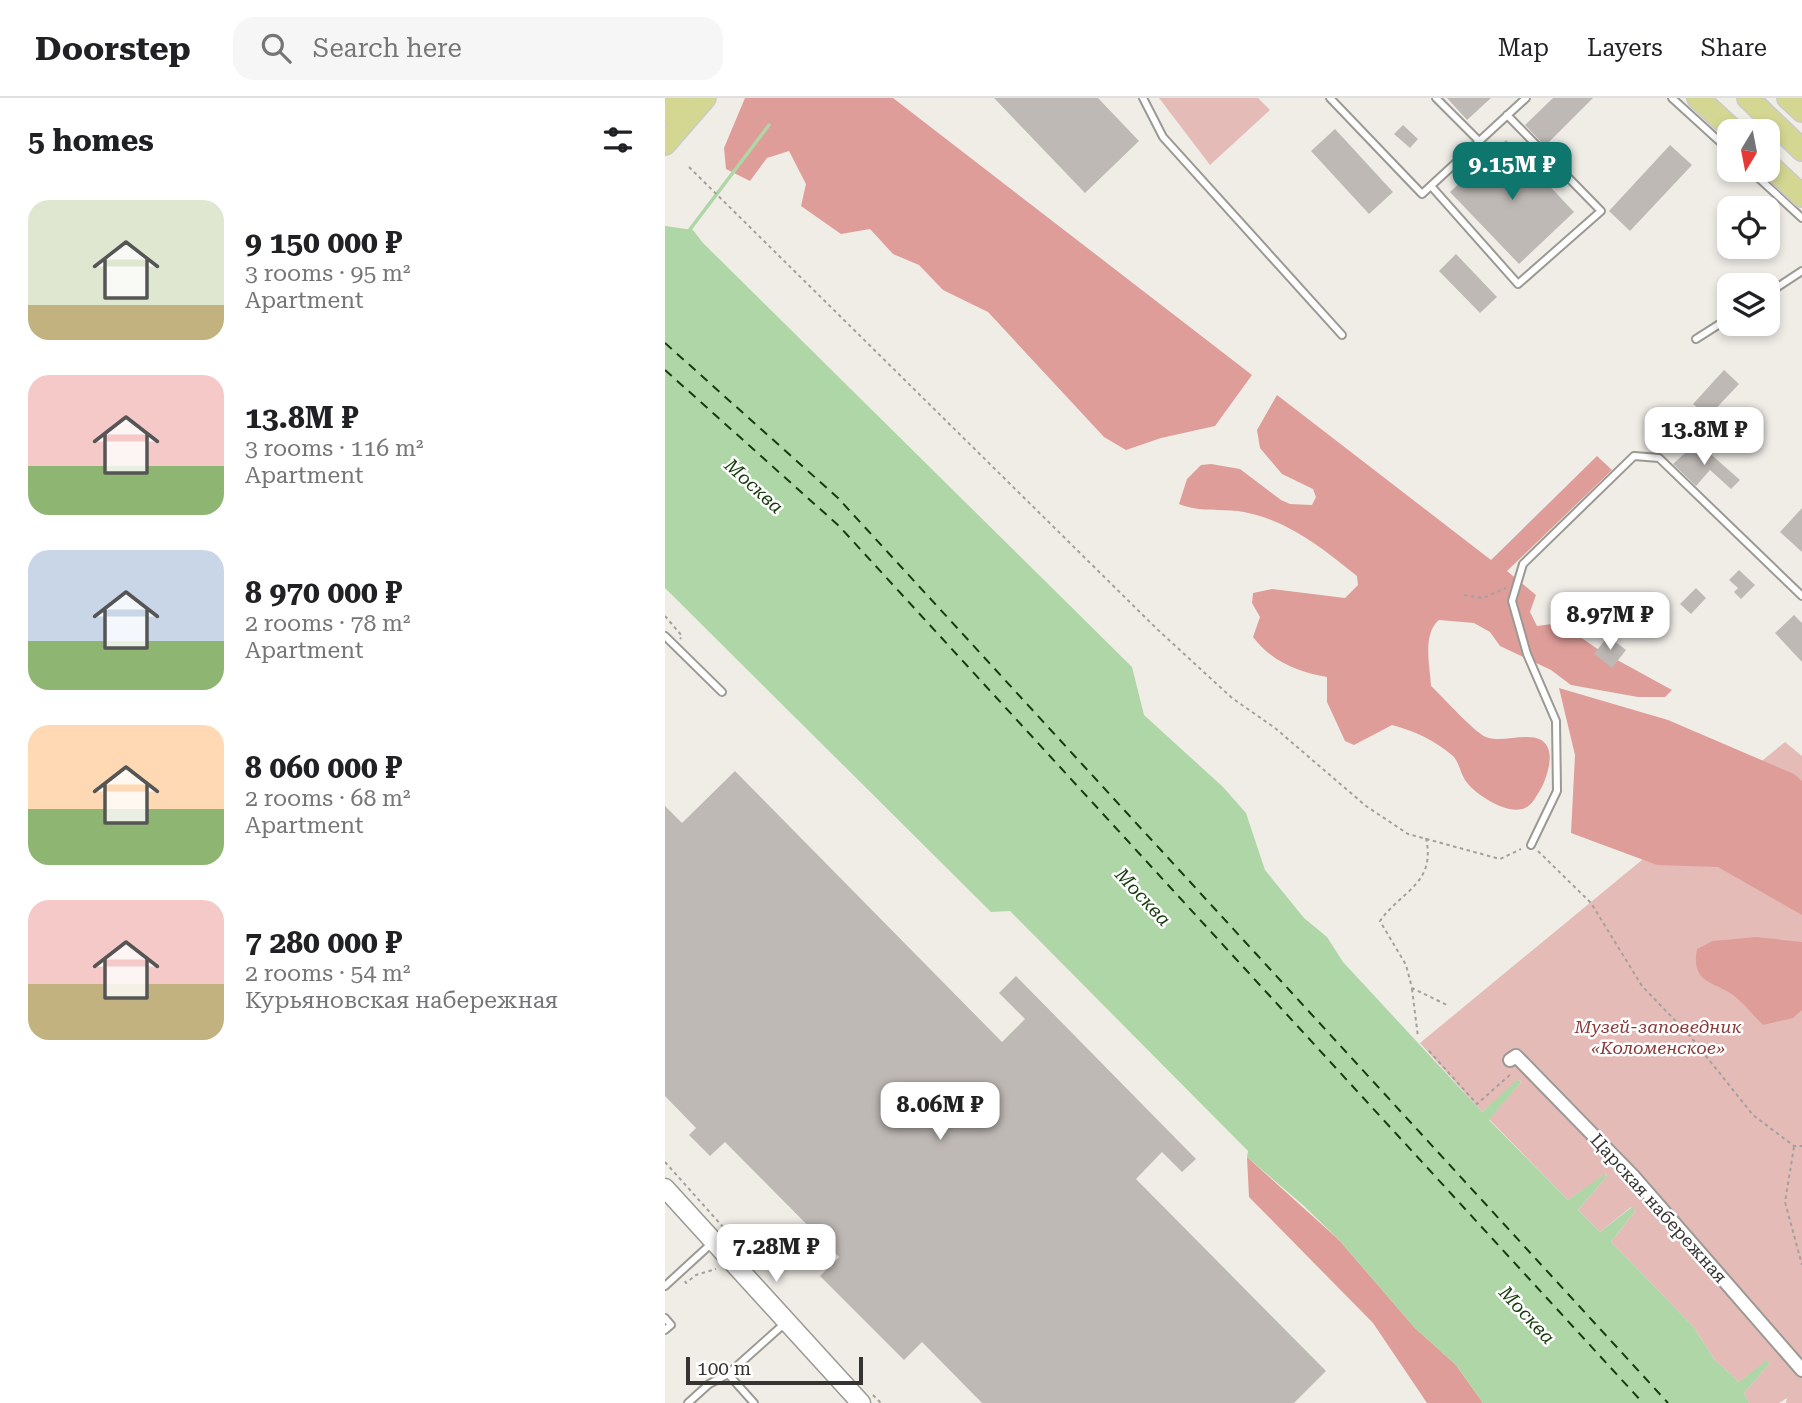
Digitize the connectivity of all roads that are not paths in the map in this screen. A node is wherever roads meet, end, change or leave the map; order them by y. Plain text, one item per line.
1 (679, 98) edge
2 (705, 98) edge
3 (1143, 98) edge
4 (1330, 98) edge
5 (1436, 98) edge
6 (1526, 98) edge
7 (1672, 98) edge
8 (1698, 98) edge
9 (1748, 98) edge
10 (1788, 98) edge
11 (1802, 111) edge
12 (665, 113) edge
13 (1507, 115) junction
14 (1721, 119) edge
15 (1717, 139) edge
16 (1479, 141) junction
17 (665, 144) edge
18 (1802, 150) edge
19 (1780, 175) edge
20 (1763, 182) edge
21 (1431, 186) junction
22 (1802, 195) edge
23 (1802, 218) edge
24 (1802, 271) edge
25 (1780, 285) edge
26 (1717, 326) edge
27 (1342, 335) dead end
28 (1696, 339) dead end
29 (1802, 596) edge
30 (665, 636) edge
31 (722, 692) dead end
32 (1531, 845) road end
33 (1514, 1064) road end
34 (665, 1188) edge
35 (712, 1243) junction
36 (665, 1286) edge
37 (665, 1318) edge
38 (786, 1323) junction
39 (665, 1329) edge
40 (1802, 1370) edge
41 (728, 1374) junction
42 (688, 1403) edge
43 (754, 1403) edge
44 (861, 1403) edge

1 - 12 main road
2 - 17 main road
3 - 27 lane
4 - 21 lane
5 - 16 lane
6 - 13 lane
7 - 15 lane
8 - 14 main road
9 - 18 main road
10 - 11 main road
13 - 16 lane
13 - 21 lane
16 - 21 lane
19 - 22 main road
20 - 23 lane
24 - 25 lane
26 - 28 lane
29 - 32 lane
30 - 31 lane
33 - 40 street, Царская набережная
34 - 35 street
35 - 36 lane
35 - 38 street
37 - 39 lane
38 - 41 lane
38 - 44 street
41 - 42 lane
41 - 43 lane

